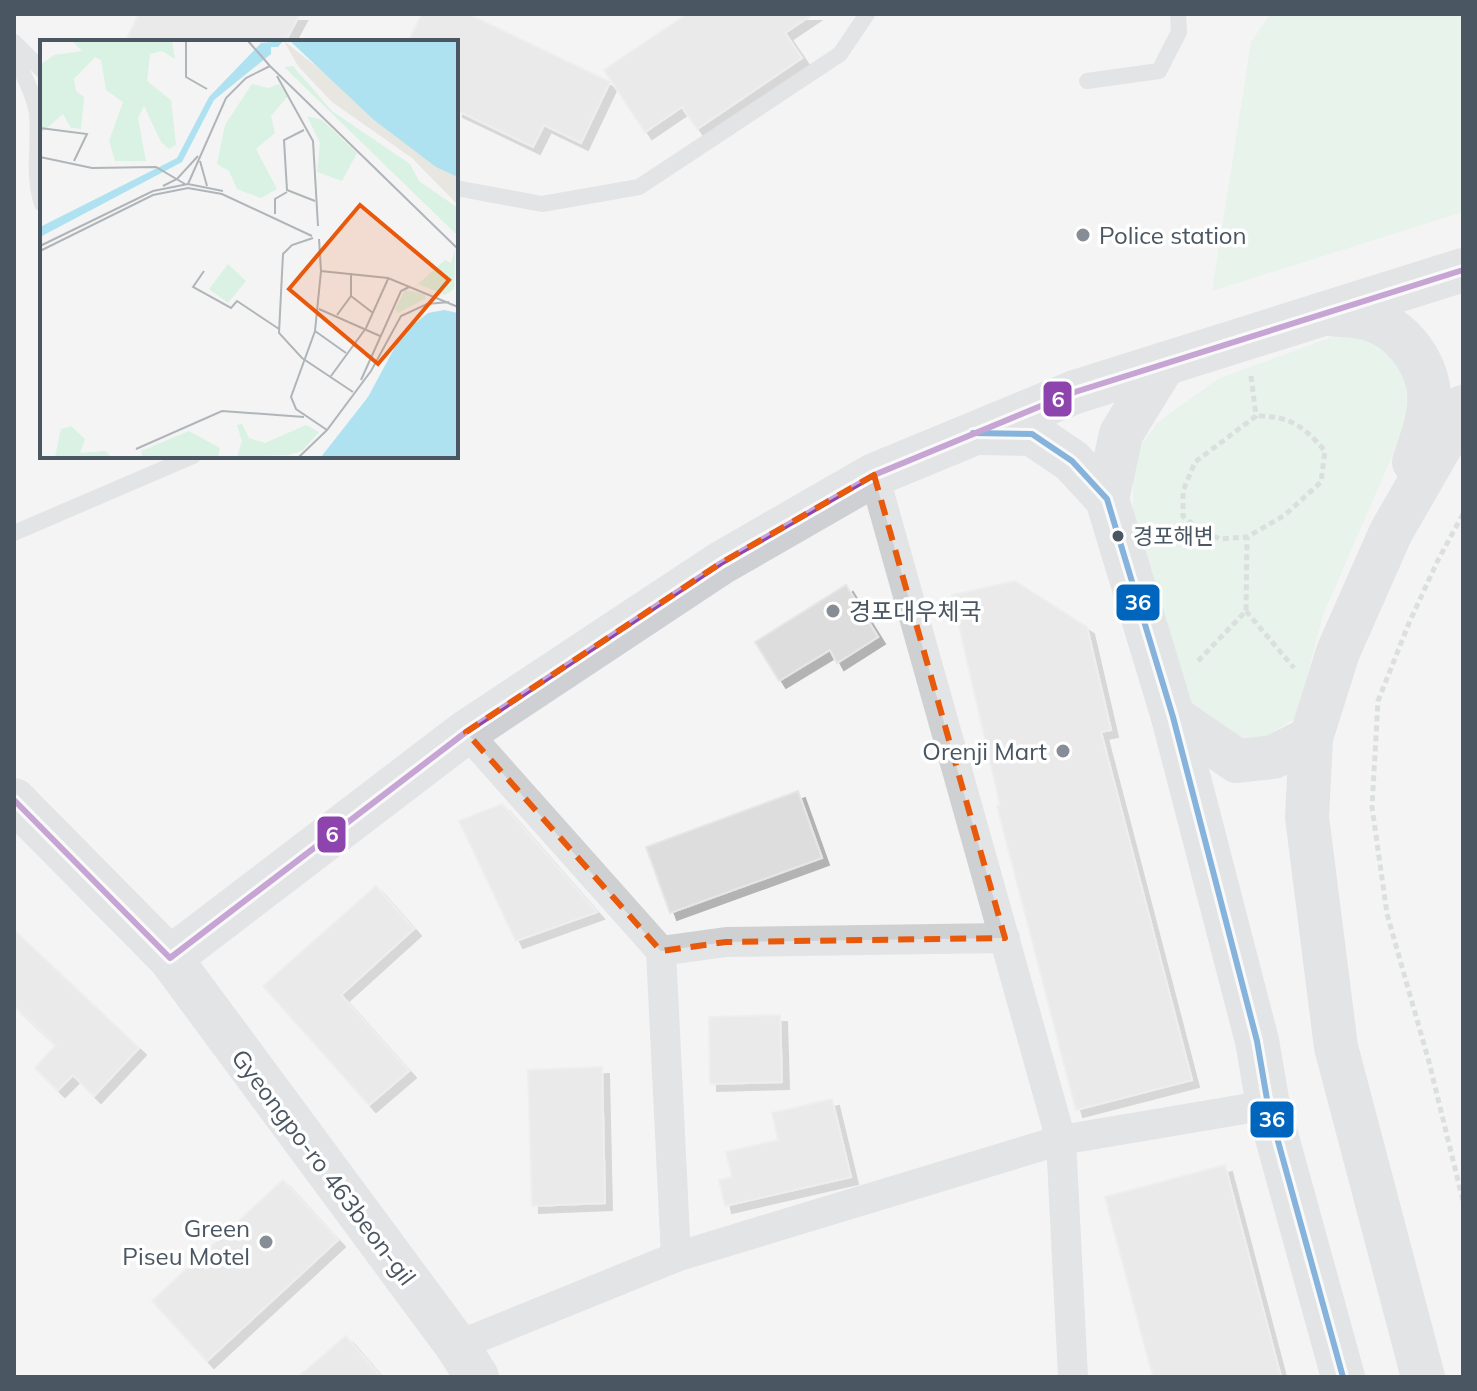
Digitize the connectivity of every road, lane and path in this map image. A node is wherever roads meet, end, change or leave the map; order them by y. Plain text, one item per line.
1 (867, 14) edge
2 (1178, 14) edge
3 (14, 42) edge
4 (14, 54) edge
5 (40, 68) edge
6 (1087, 81) dead end
7 (458, 188) edge
8 (40, 198) edge
9 (1463, 270) edge
10 (1324, 314) junction
11 (1164, 364) junction
12 (1250, 367) dead end
13 (1463, 407) edge
14 (1256, 416) junction
15 (973, 433) junction
16 (188, 458) edge
17 (874, 475) junction
18 (1107, 499) junction
19 (1463, 514) edge
20 (1391, 532) junction
21 (14, 533) edge
22 (1247, 537) junction
23 (1246, 611) junction
24 (1197, 662) dead end
25 (1299, 675) dead end
26 (1173, 717) junction
27 (466, 732) junction
28 (1311, 738) junction
29 (14, 800) edge
30 (1005, 938) junction
31 (661, 951) junction
32 (170, 958) junction
33 (1268, 1105) junction
34 (1061, 1140) junction
35 (1463, 1201) edge
36 (676, 1257) junction
37 (467, 1361) edge
38 (1073, 1377) edge
39 (1343, 1377) edge
40 (1423, 1377) edge

1 - 7 lane
2 - 6 lane
3 - 5 lane
4 - 8 lane
9 - 10 street
10 - 11 street
10 - 20 street
11 - 15 street
11 - 18 street
12 - 14 path
13 - 20 street
14 - 22 path
14 - 22 path
15 - 17 street
15 - 18 street
16 - 21 lane
17 - 27 street
17 - 30 street
18 - 26 street
19 - 35 path
20 - 28 street
22 - 23 path
23 - 24 path
23 - 25 path
26 - 28 street
26 - 33 street
27 - 31 street
27 - 32 street
28 - 40 street
29 - 32 street, Gyeongpo-ro 463beon-gil
30 - 31 street
30 - 34 street
31 - 36 street
32 - 37 street, Gyeongpo-ro 463beon-gil
33 - 34 street
33 - 39 street
34 - 36 street
34 - 38 street
36 - 37 street

